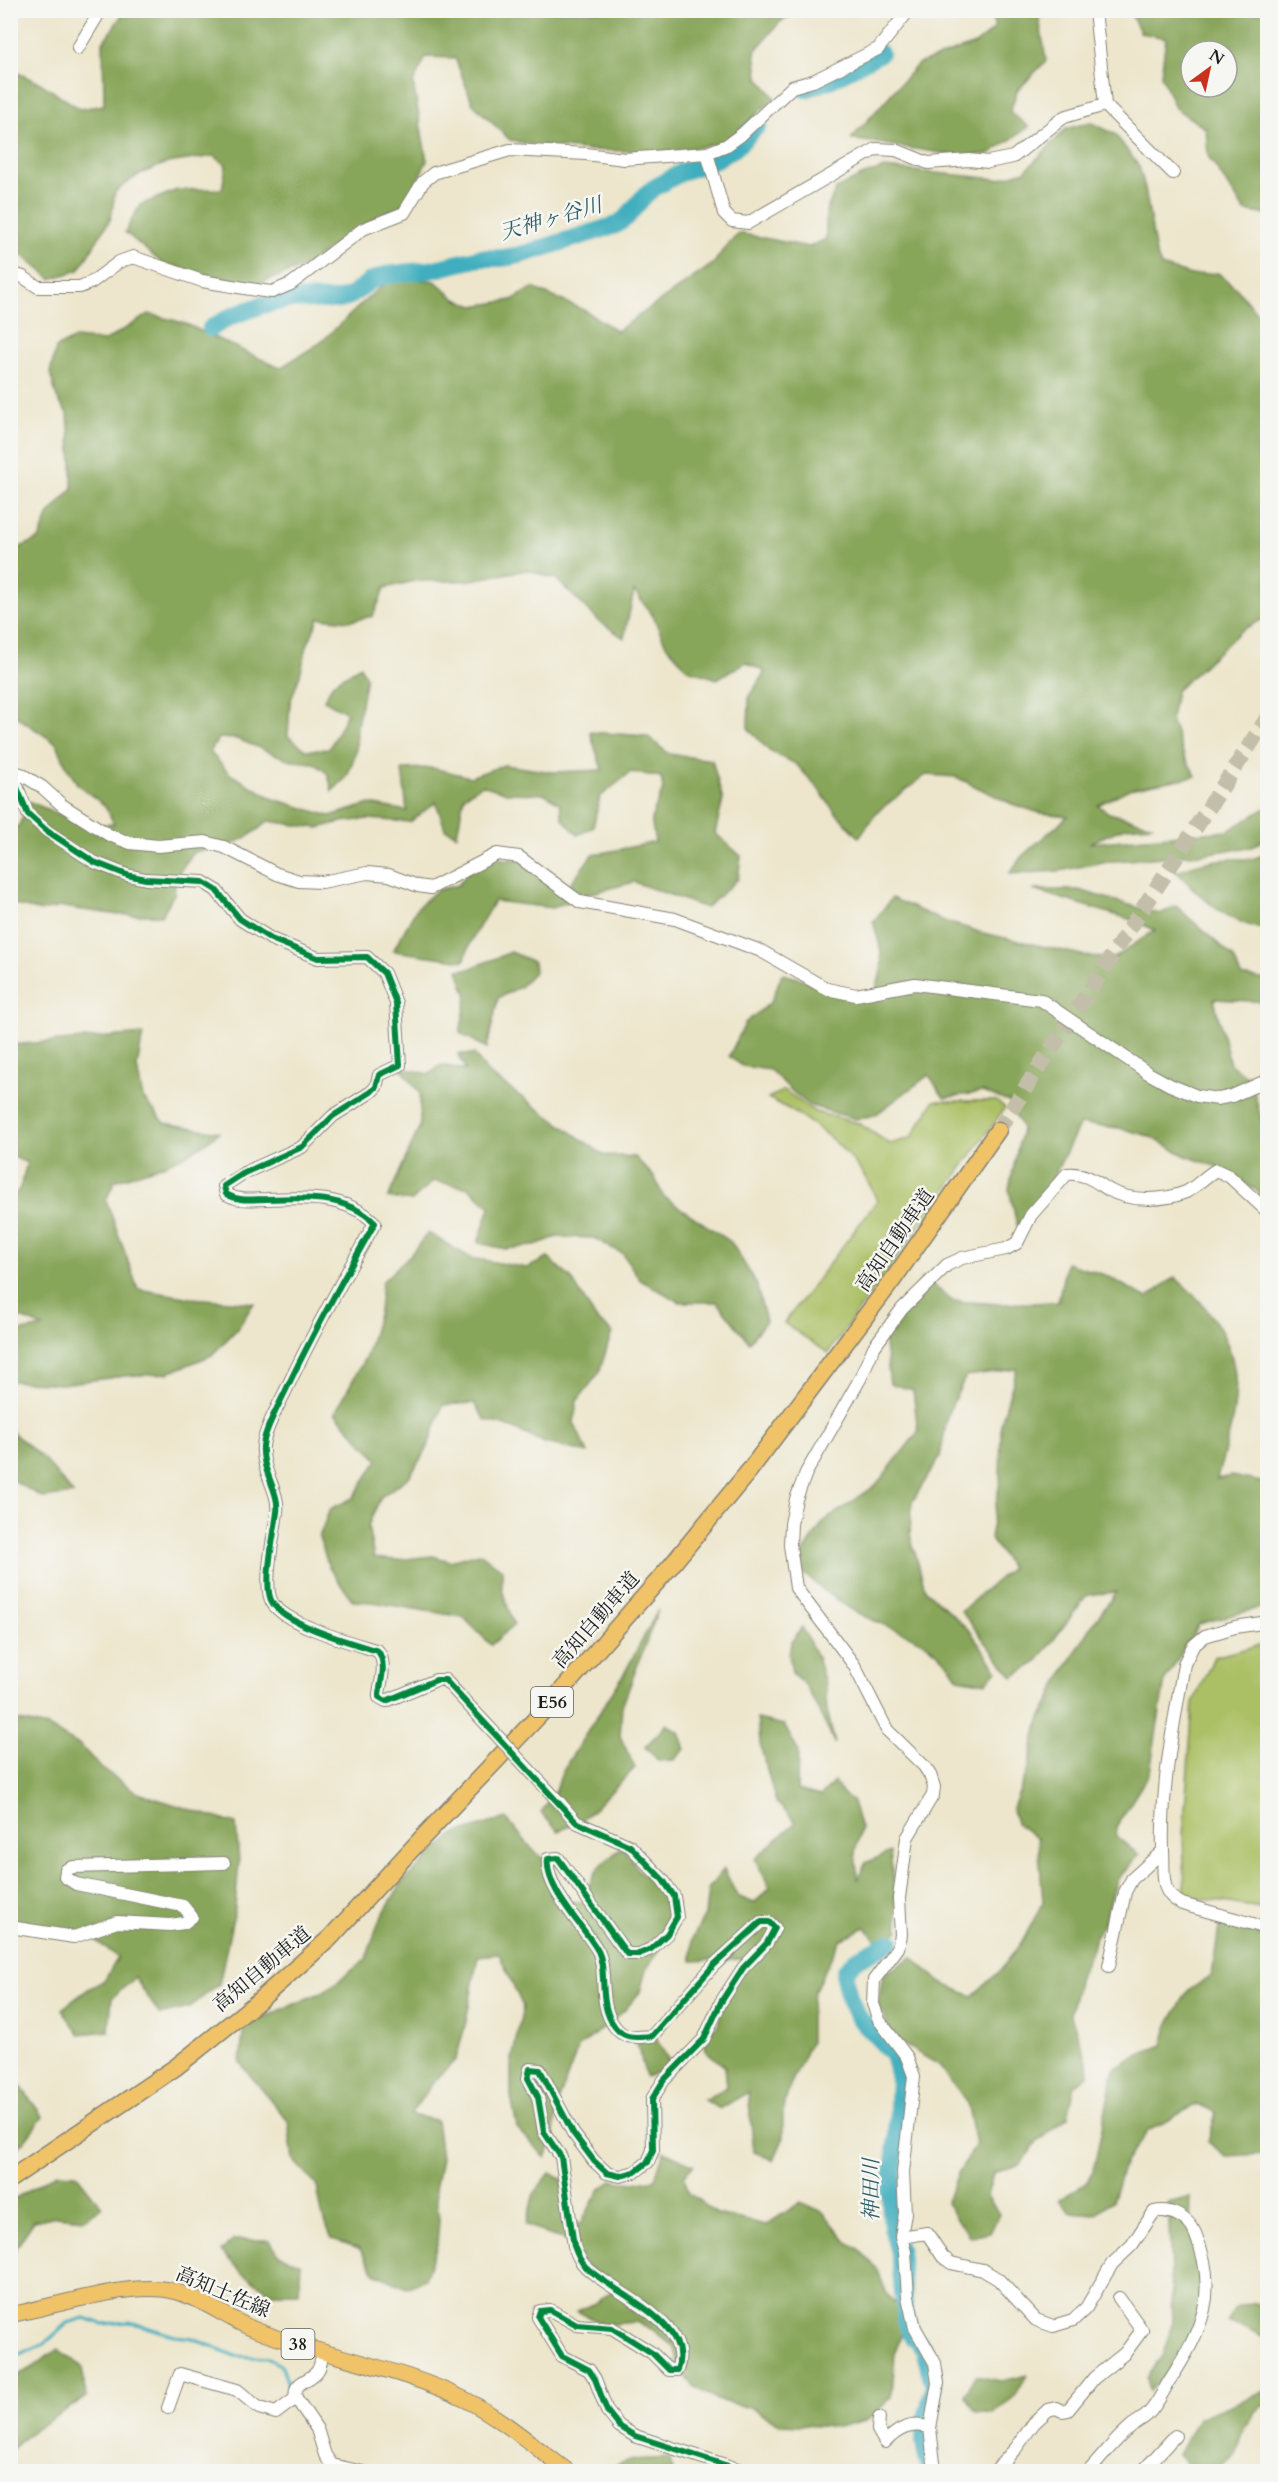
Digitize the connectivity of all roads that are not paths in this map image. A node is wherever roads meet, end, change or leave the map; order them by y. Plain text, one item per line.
1 (101, 10) edge
2 (909, 10) edge
3 (1095, 10) edge
4 (78, 48) dead end
5 (1105, 105) junction
6 (709, 159) junction
7 (1173, 173) dead end
8 (10, 273) edge
9 (11, 771) edge
10 (1268, 1080) edge
11 (998, 1130) tunnel mouth
12 (1268, 1212) edge
13 (1268, 1622) edge
14 (1163, 1851) junction
15 (224, 1863) dead end
16 (10, 1927) edge
17 (1268, 1931) edge
18 (1108, 1966) dead end
19 (10, 2179) edge
20 (901, 2237) junction
21 (1119, 2298) dead end
22 (10, 2315) edge
23 (324, 2352) junction
24 (292, 2401) junction
25 (168, 2408) dead end
26 (879, 2418) dead end
27 (930, 2428) junction
28 (1175, 2436) dead end
29 (332, 2468) edge
30 (559, 2469) edge
31 (363, 2472) edge
32 (747, 2472) edge
33 (937, 2472) edge
34 (994, 2472) edge
35 (1088, 2472) edge
36 (1142, 2472) edge

1 - 4 street
2 - 6 street
3 - 5 street
5 - 6 street
5 - 7 street
6 - 8 street
9 - 10 street
9 - 32 street, bridge
11 - 19 highway, 高知自動車道 / E56
12 - 20 street
13 - 14 street
14 - 17 street
14 - 18 street
15 - 16 street
20 - 27 street
20 - 35 street
21 - 34 street
22 - 23 main road, 高知土佐線 / 38
23 - 24 street
23 - 30 main road, 高知土佐線 / 38
24 - 25 street
24 - 29 street
26 - 27 street
27 - 33 street
28 - 36 street
29 - 31 street

